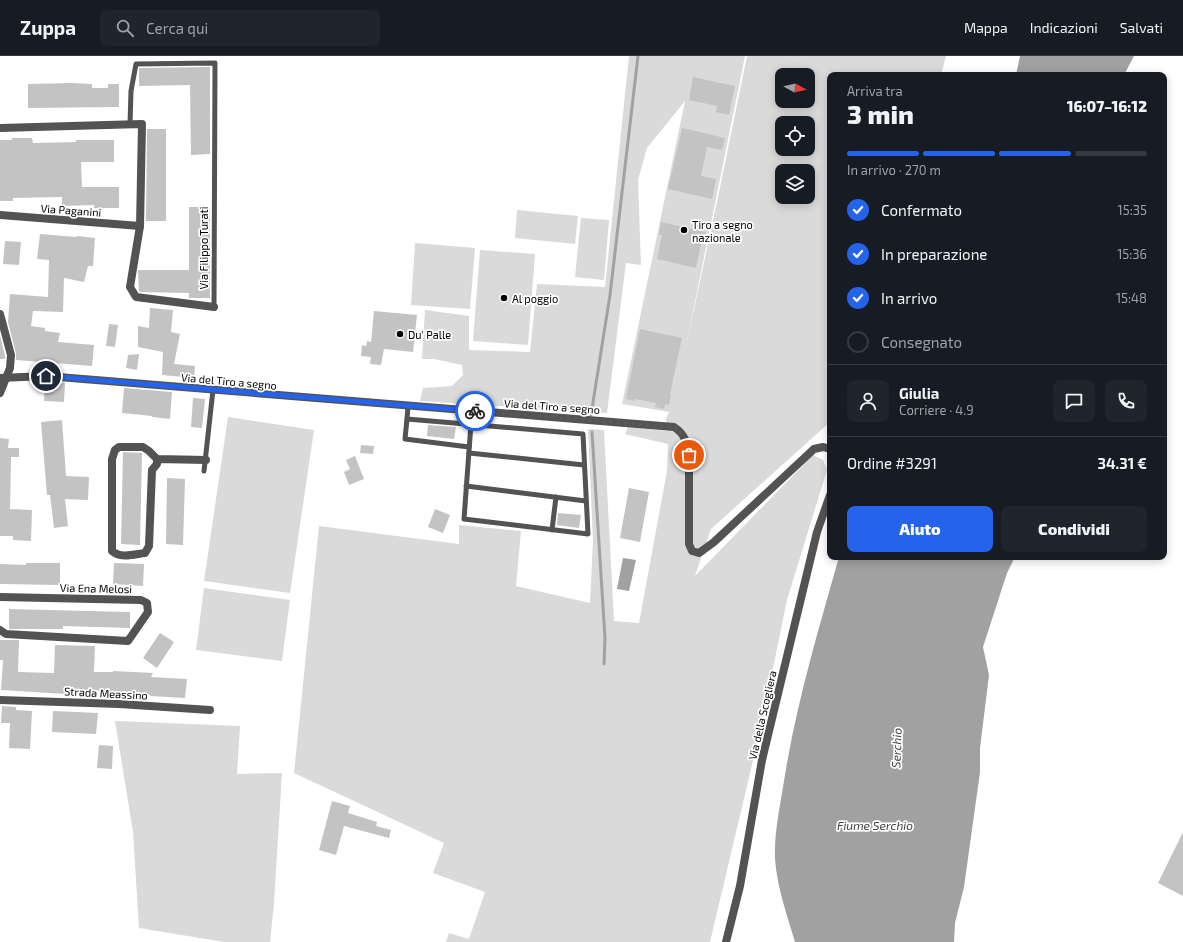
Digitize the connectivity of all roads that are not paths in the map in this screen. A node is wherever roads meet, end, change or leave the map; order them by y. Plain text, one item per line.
1 (130, 124) junction
2 (0, 128) edge
3 (0, 215) edge
4 (140, 226) junction
5 (214, 307) joint
6 (0, 314) edge
7 (3, 378) edge
8 (213, 390) junction
9 (0, 393) edge
10 (408, 406) junction
11 (407, 419) junction
12 (471, 424) junction
13 (469, 447) junction
14 (827, 448) edge
15 (469, 453) junction
16 (157, 459) junction
17 (206, 460) junction
18 (584, 465) junction
19 (204, 471) dead end
20 (466, 486) junction
21 (556, 497) junction
22 (586, 501) junction
23 (827, 504) edge
24 (552, 530) junction
25 (0, 597) edge
26 (0, 630) edge
27 (0, 700) edge
28 (210, 710) dead end
29 (726, 942) edge

1 - 2 street
1 - 4 street, Via Filippo Turati
1 - 5 lane, Via Filippo Turati
3 - 4 street, Via Paganini
4 - 5 street, Via Filippo Turati
6 - 7 street
7 - 8 street, Via del Tiro a segno
7 - 9 street
8 - 10 street, Via del Tiro a segno
8 - 17 lane
10 - 11 lane
10 - 14 street, Via del Tiro a segno
11 - 12 lane
11 - 13 lane
12 - 13 lane
12 - 18 lane
13 - 15 lane
15 - 18 lane
15 - 20 lane
16 - 16 street
16 - 17 street
17 - 19 lane
18 - 22 lane
20 - 21 lane
20 - 24 lane
21 - 22 lane
21 - 24 lane
22 - 24 lane
23 - 29 street, Via della Scogliera
25 - 26 street, Via Ena Melosi
27 - 28 street, Strada Meassino

